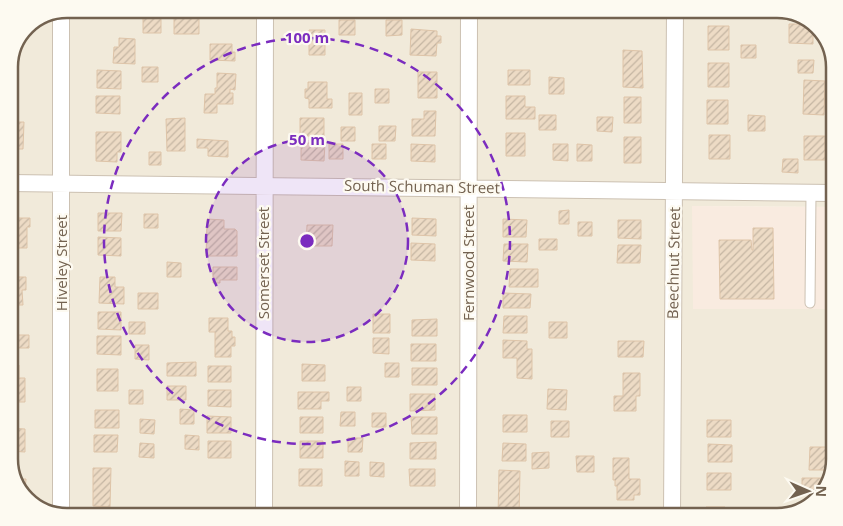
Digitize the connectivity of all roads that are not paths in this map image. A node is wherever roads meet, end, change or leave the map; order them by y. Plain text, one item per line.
1 (61, 18) edge
2 (265, 18) edge
3 (469, 18) edge
4 (675, 18) edge
5 (18, 183) edge
6 (61, 184) junction
7 (264, 186) junction
8 (470, 188) junction
9 (674, 190) junction
10 (811, 193) junction
11 (826, 193) edge
12 (810, 303) dead end
13 (61, 508) edge
14 (264, 508) edge
15 (468, 508) edge
16 (672, 508) edge

1 - 6 street, Hiveley Street
2 - 7 street, Somerset Street
3 - 8 street, Fernwood Street
4 - 9 street, Beechnut Street
5 - 6 street, South Schuman Street
6 - 7 street, South Schuman Street
6 - 13 street, Hiveley Street
7 - 8 street, South Schuman Street
7 - 14 street, Somerset Street
8 - 9 street, South Schuman Street
8 - 15 street, Fernwood Street
9 - 10 street, South Schuman Street
9 - 16 street, Beechnut Street
10 - 11 street, South Schuman Street
10 - 12 lane

